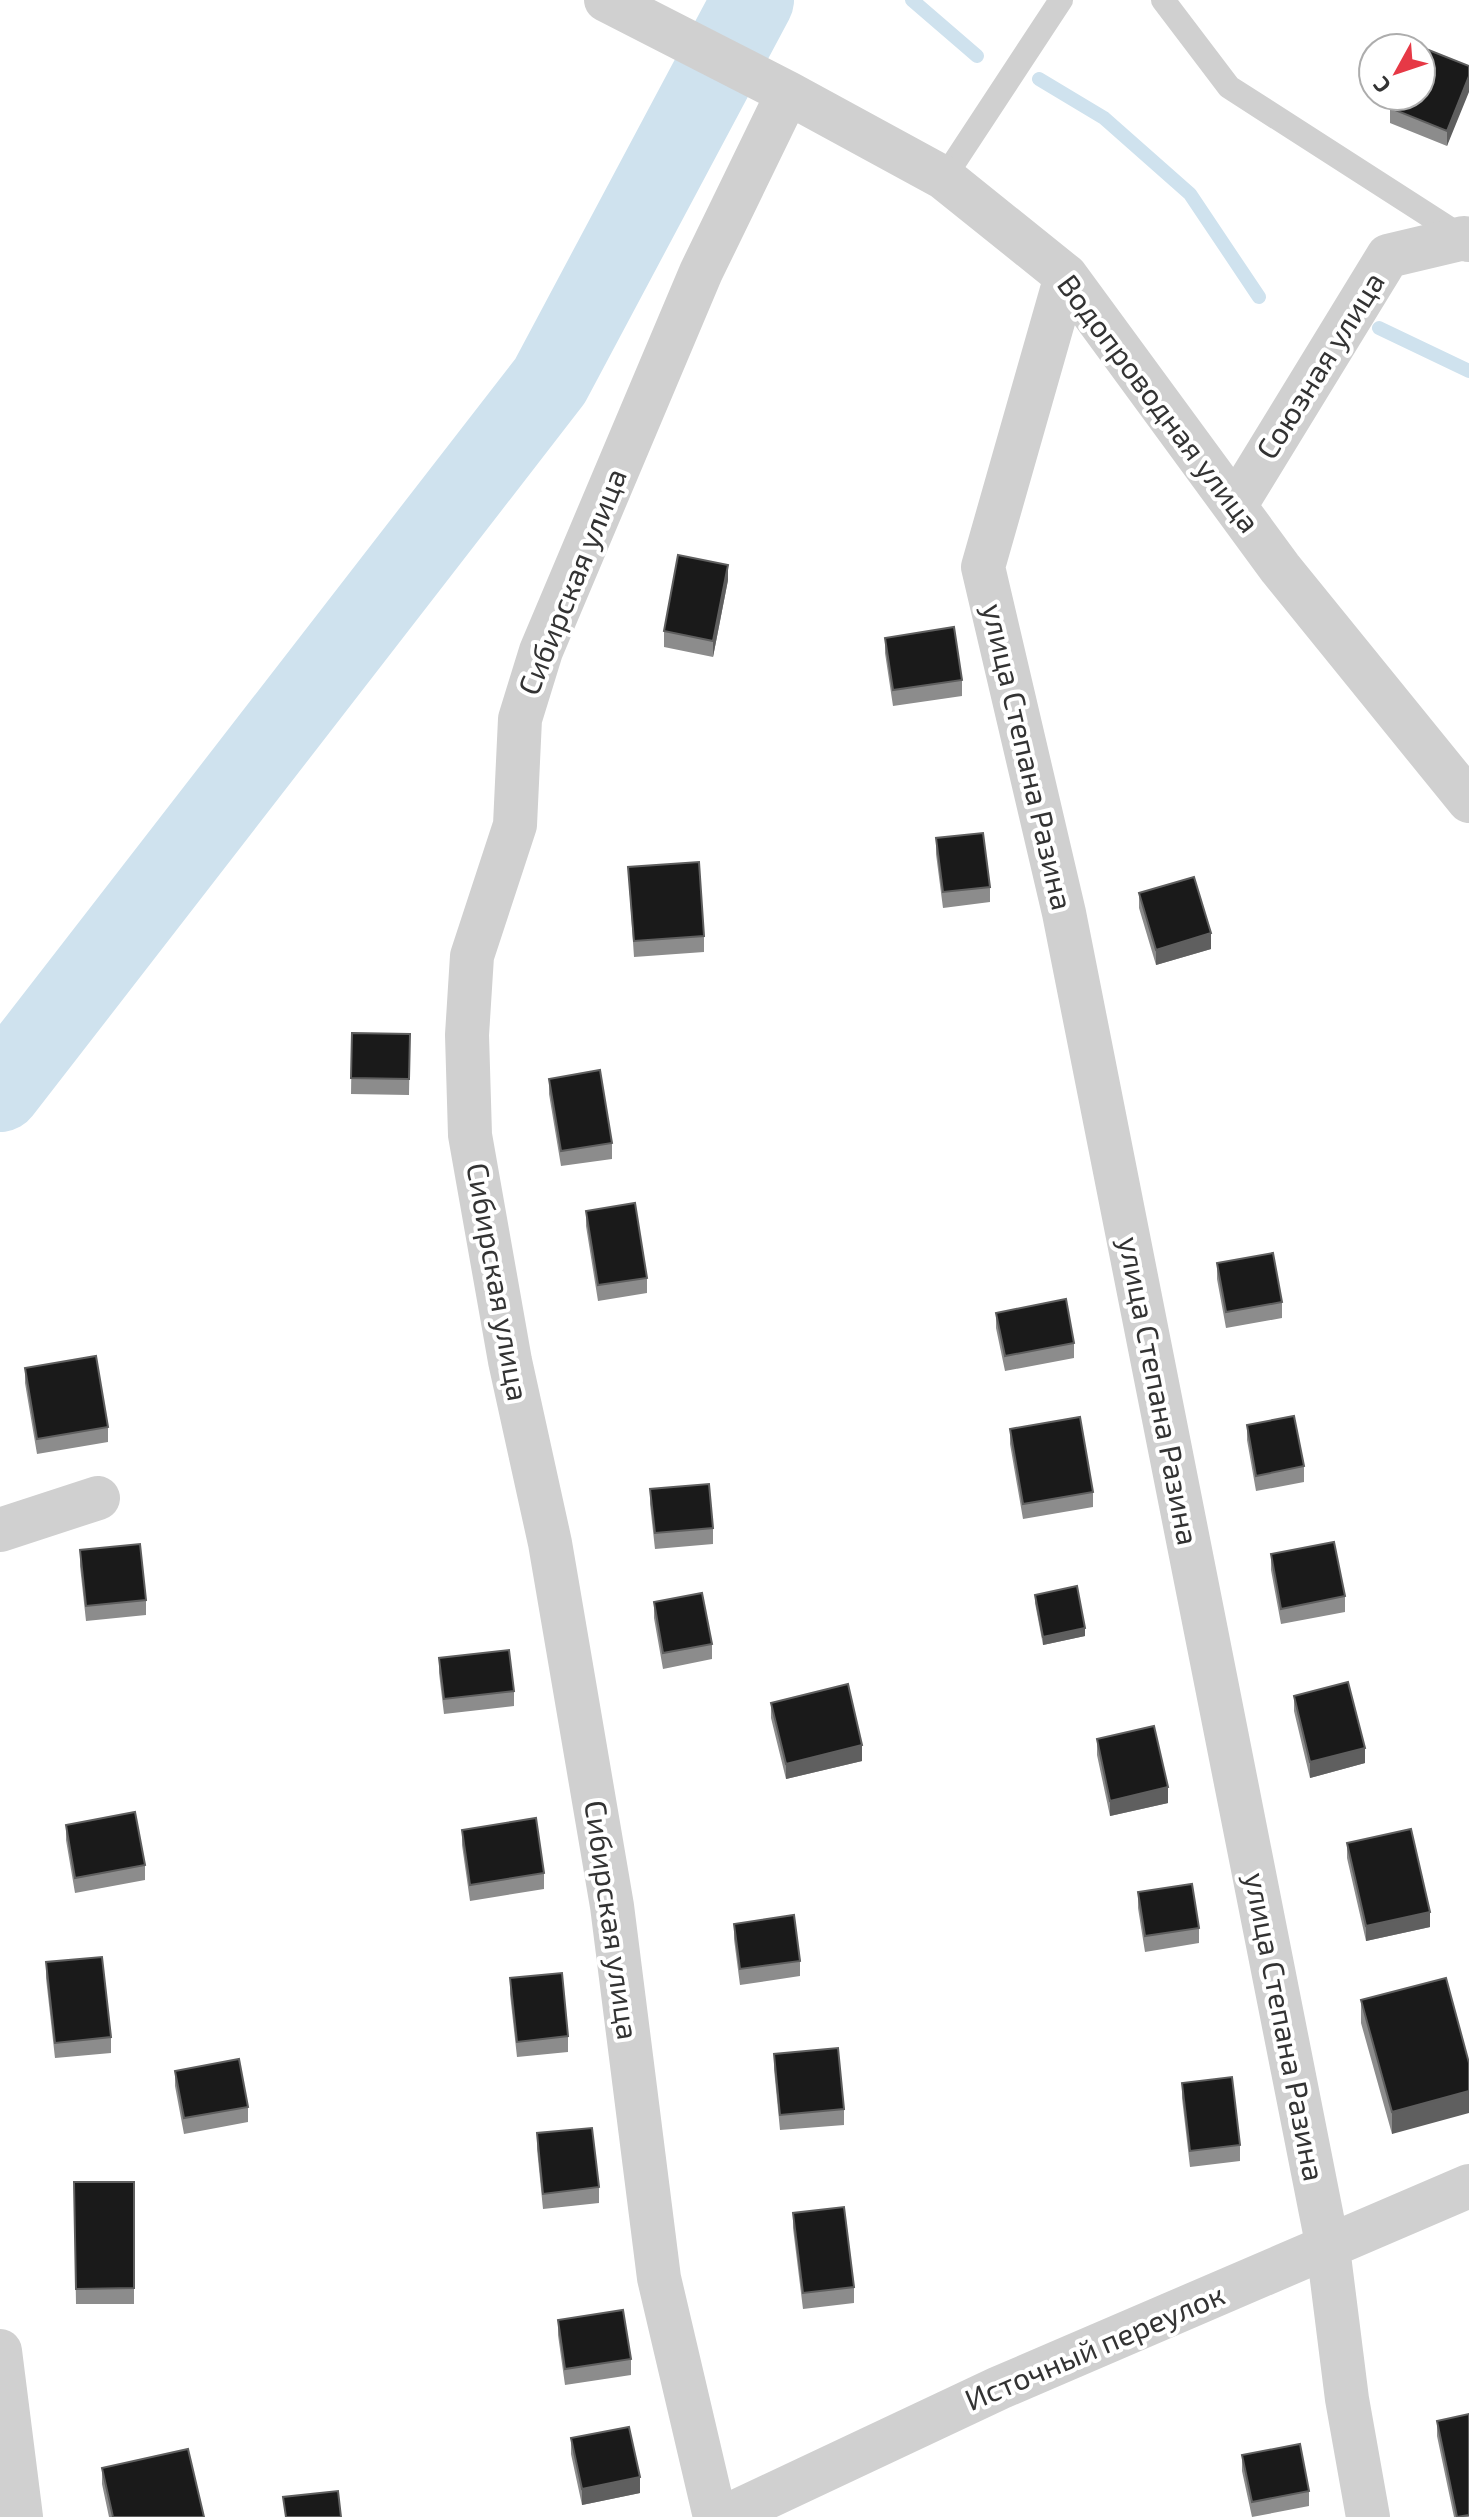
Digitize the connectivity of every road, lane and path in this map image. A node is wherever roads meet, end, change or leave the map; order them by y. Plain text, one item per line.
1 (1061, 0) edge
2 (1163, 0) edge
3 (619, 3) edge
4 (788, 93) junction
5 (944, 178) junction
6 (1467, 234) edge
7 (1066, 276) junction
8 (1235, 506) junction
9 (1469, 801) edge
10 (98, 1498) dead end
11 (0, 1530) edge
12 (1469, 2186) edge
13 (1328, 2248) junction
14 (0, 2351) edge
15 (21, 2517) edge
16 (715, 2517) edge
17 (725, 2517) edge
18 (1368, 2517) edge

1 - 5 lane
2 - 6 lane
3 - 4 street, Водопроводная улица
4 - 5 street, Водопроводная улица
4 - 16 street, Сибирская улица
5 - 7 street, Водопроводная улица
6 - 8 street, Союзная улица
7 - 8 street, Водопроводная улица
7 - 13 street, улица Степана Разина
8 - 9 street, Водопроводная улица
10 - 11 street
12 - 13 street, Источный переулок
13 - 17 street, Источный переулок
13 - 18 street, улица Степана Разина
14 - 15 street

